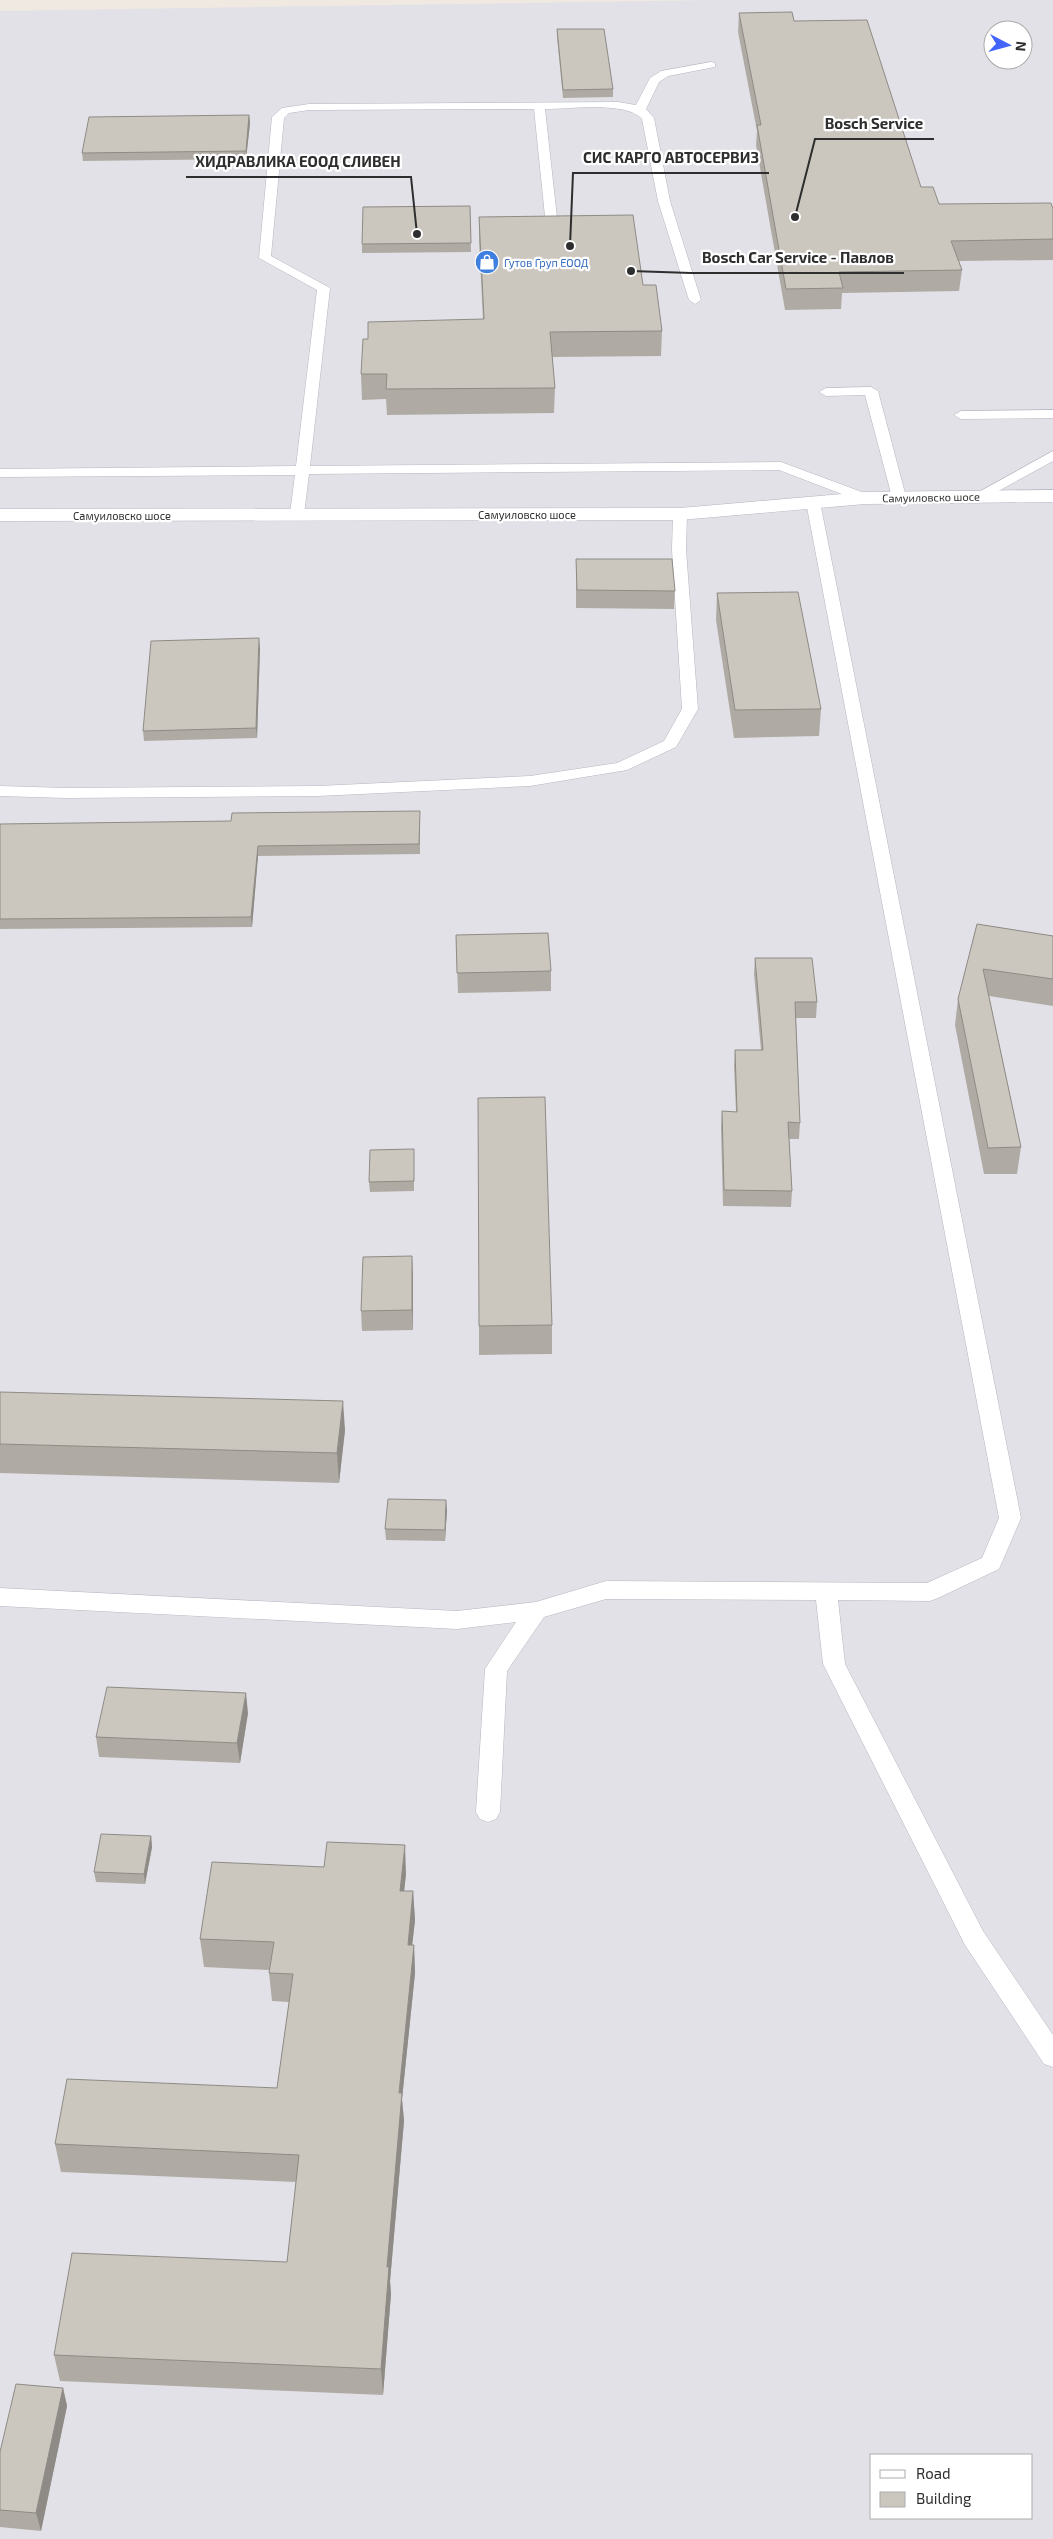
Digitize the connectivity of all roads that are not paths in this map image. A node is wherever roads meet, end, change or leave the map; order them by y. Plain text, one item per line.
1 (711, 65) dead end
2 (539, 106) junction
3 (640, 109) junction
4 (553, 236) edge
5 (695, 300) dead end
6 (826, 392) dead end
7 (1053, 414) edge
8 (962, 415) dead end
9 (1053, 455) edge
10 (303, 471) junction
11 (0, 474) edge
12 (1053, 496) edge
13 (899, 497) junction
14 (977, 497) junction
15 (865, 498) junction
16 (813, 502) junction
17 (297, 514) junction
18 (680, 514) junction
19 (0, 515) edge
20 (0, 791) edge
21 (826, 1591) junction
22 (0, 1597) edge
23 (536, 1612) junction
24 (488, 1812) dead end
25 (1053, 2056) edge

1 - 3 lane
2 - 3 lane
2 - 4 lane
2 - 10 lane
3 - 5 lane
6 - 13 lane
7 - 8 lane
9 - 14 lane
10 - 11 lane
10 - 15 lane
10 - 17 lane
12 - 14 street, Самуиловско шосе
13 - 14 street, Самуиловско шосе
13 - 15 street, Самуиловско шосе
15 - 16 street, Самуиловско шосе
16 - 18 street, Самуиловско шосе
16 - 21 lane
17 - 18 street, Самуиловско шосе
17 - 19 street, Самуиловско шосе
18 - 20 lane
21 - 23 lane
21 - 25 lane
22 - 23 lane
23 - 24 lane

